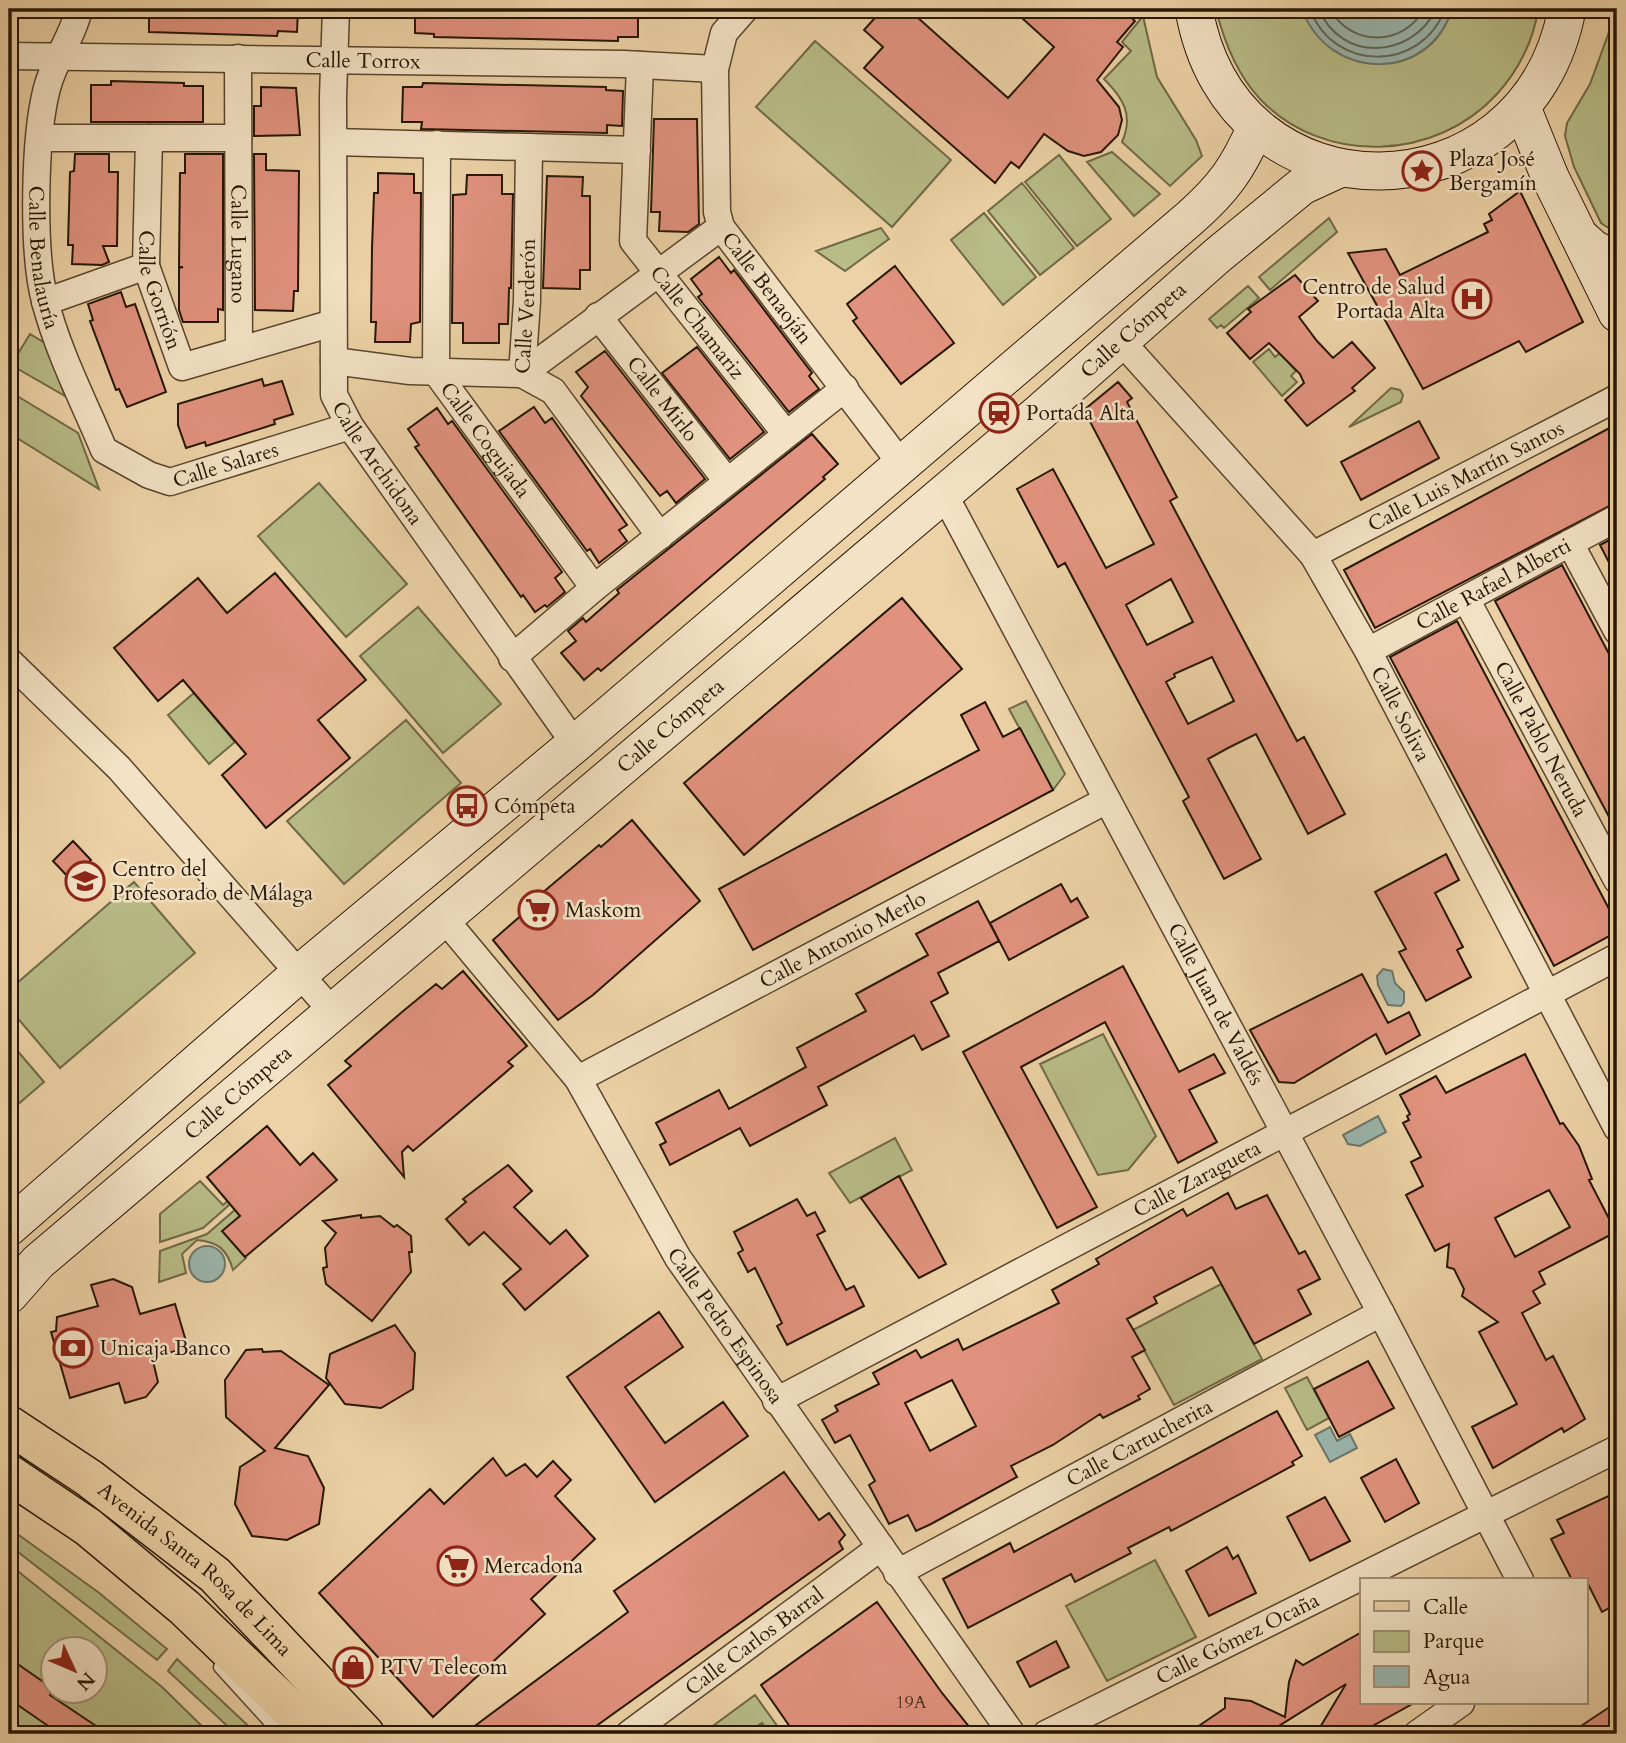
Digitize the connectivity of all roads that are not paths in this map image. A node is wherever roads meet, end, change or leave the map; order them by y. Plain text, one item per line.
1 (79, 9) edge
2 (336, 9) edge
3 (745, 9) edge
4 (1194, 9) edge
5 (1567, 9) edge
6 (9, 56) edge
7 (61, 56) junction
8 (238, 58) junction
9 (334, 59) junction
10 (640, 65) junction
11 (715, 69) junction
12 (1522, 108) junction
13 (1255, 127) junction
14 (40, 138) junction
15 (149, 138) junction
16 (238, 138) junction
17 (334, 142) junction
18 (437, 144) junction
19 (529, 147) junction
20 (637, 150) junction
21 (1339, 169) junction
22 (1573, 224) junction
23 (721, 227) junction
24 (1617, 255) edge
25 (146, 266) junction
26 (657, 272) junction
27 (45, 302) junction
28 (1617, 313) edge
29 (598, 316) junction
30 (332, 323) junction
31 (1121, 341) junction
32 (239, 349) junction
33 (334, 361) junction
34 (436, 372) junction
35 (522, 374) junction
36 (845, 388) junction
37 (1617, 398) edge
38 (350, 426) junction
39 (786, 434) junction
40 (104, 450) joint
41 (902, 465) junction
42 (727, 481) junction
43 (944, 494) junction
44 (1617, 518) edge
45 (660, 536) junction
46 (1570, 543) junction
47 (1313, 555) junction
48 (594, 588) junction
49 (1466, 599) junction
50 (1617, 631) edge
51 (1368, 651) junction
52 (512, 658) junction
53 (9, 661) edge
54 (575, 744) junction
55 (1107, 800) junction
56 (1617, 880) edge
57 (442, 916) junction
58 (1617, 957) edge
59 (299, 974) junction
60 (1545, 994) junction
61 (332, 1011) junction
62 (578, 1079) junction
63 (1617, 1128) edge
64 (1283, 1133) junction
65 (9, 1227) edge
66 (9, 1294) edge
67 (1381, 1313) junction
68 (776, 1401) junction
69 (9, 1425) edge
70 (1617, 1449) edge
71 (9, 1474) edge
72 (1486, 1514) junction
73 (881, 1547) junction
74 (897, 1573) junction
75 (1519, 1578) edge
76 (208, 1654) dead end
77 (1460, 1704) edge
78 (281, 1734) edge
79 (316, 1734) edge
80 (365, 1734) edge
81 (629, 1734) edge
82 (1012, 1734) edge
83 (1046, 1734) edge
84 (1418, 1734) edge

1 - 7 street, Calle Benalauría
2 - 9 street, Calle Archidona
3 - 11 street, Calle Benaoján
4 - 13 main road
5 - 12 main road
6 - 7 street, Calle Torrox
7 - 8 street, Calle Torrox
7 - 14 street, Calle Benalauría
8 - 9 street, Calle Torrox
8 - 16 street, Calle Lugano
9 - 10 street, Calle Torrox
9 - 17 street, Calle Archidona
10 - 11 street, Calle Torrox
10 - 20 street, Calle Chamariz
11 - 23 street, Calle Benaoján
12 - 21 main road
12 - 22 main road
13 - 21 main road
13 - 41 main road
14 - 15 street
14 - 27 street, Calle Benalauría
15 - 16 street
15 - 25 street, Calle Gorrión
16 - 32 street, Calle Lugano
17 - 18 street
17 - 30 street, Calle Archidona
18 - 19 street
18 - 34 street, Calle Cogujada
19 - 20 street
19 - 35 street, Calle Verderón
20 - 26 street, Calle Chamariz
21 - 31 main road, Calle Cómpeta
22 - 24 street
22 - 28 main road
23 - 26 street
23 - 36 street, Calle Benaoján
25 - 27 street
25 - 32 street, Calle Gorrión
26 - 29 street
26 - 39 street, Calle Chamariz
27 - 40 street, Calle Benalauría
29 - 35 street
29 - 42 street, Calle Mirlo
30 - 32 street, Calle Gorrión
30 - 33 street, Calle Archidona
31 - 43 main road, Calle Cómpeta
31 - 47 street, Calle Soliva
33 - 34 street
33 - 38 street, Calle Archidona
34 - 35 street
34 - 48 street, Calle Cogujada
35 - 45 street, Calle Verderón
36 - 39 street
36 - 41 street, Calle Benaoján
37 - 47 street, Calle Luis Martín Santos
38 - 40 street, Calle Salares
38 - 52 street, Calle Archidona
39 - 42 street
41 - 54 main road
42 - 45 street
43 - 55 street, Calle Juan de Valdés
43 - 57 main road, Calle Cómpeta
44 - 46 street, Calle Rafael Alberti
45 - 48 street
46 - 49 street, Calle Rafael Alberti
46 - 50 street
47 - 51 street, Calle Soliva
48 - 52 street
49 - 51 street, Calle Rafael Alberti
49 - 56 street, Calle Pablo Neruda
51 - 60 street, Calle Soliva
52 - 54 street, Calle Archidona
53 - 59 street
54 - 59 main road
55 - 62 street, Calle Antonio Merlo
55 - 64 street, Calle Juan de Valdés
57 - 61 main road, Calle Cómpeta
57 - 62 street, Calle Pedro Espinosa
58 - 60 street, Calle Zaragueta
59 - 61 street
59 - 65 main road
60 - 63 street, Calle Soliva
60 - 64 street, Calle Zaragueta
61 - 66 main road, Calle Cómpeta
62 - 68 street, Calle Pedro Espinosa
64 - 67 street, Calle Juan de Valdés
64 - 68 street, Calle Zaragueta
67 - 72 street, Calle Juan de Valdés
67 - 74 street, Calle Cartucherita
68 - 73 street, Calle Pedro Espinosa
69 - 80 main road, Avenida Santa Rosa de Lima
70 - 72 street, Calle Gómez Ocaña
71 - 79 main road, Avenida Santa Rosa de Lima
72 - 75 street, Calle Juan de Valdés
72 - 83 street, Calle Gómez Ocaña
73 - 74 street, Calle Pedro Espinosa
73 - 81 street, Calle Carlos Barral
74 - 82 street, Calle Pedro Espinosa
76 - 78 lane
77 - 84 street

